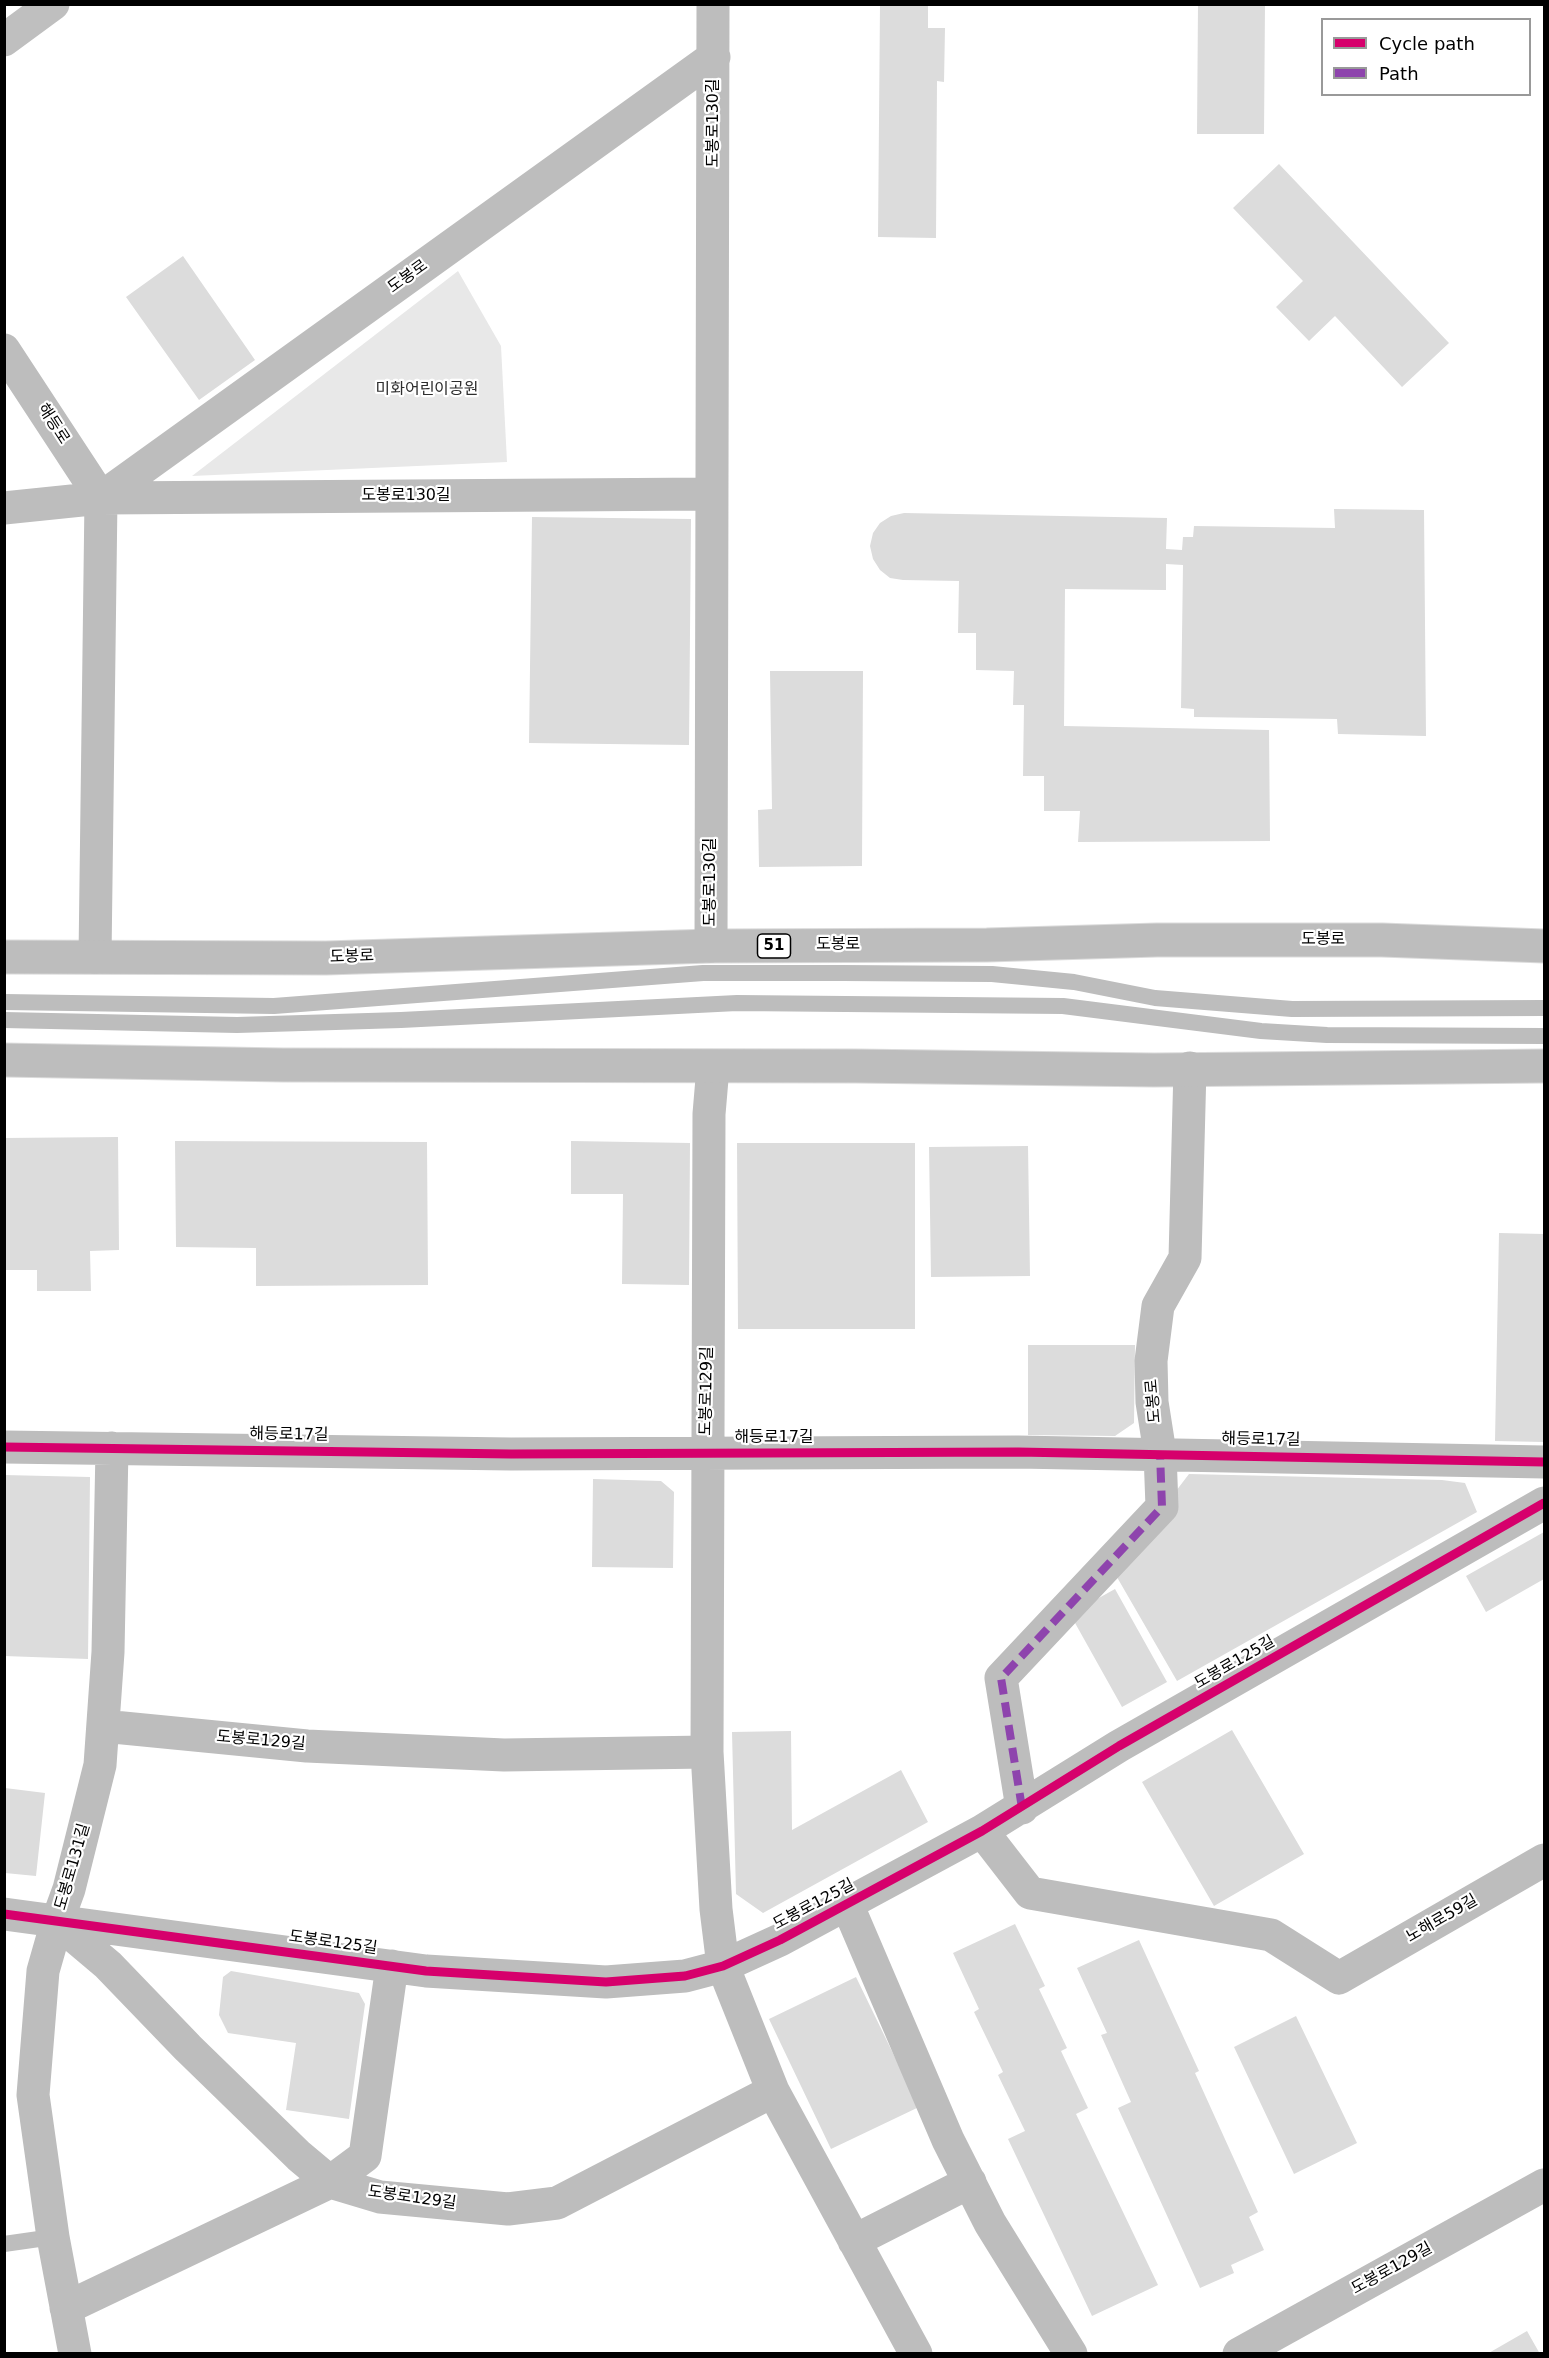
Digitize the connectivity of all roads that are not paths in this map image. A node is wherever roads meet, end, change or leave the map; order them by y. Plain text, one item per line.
1 (713, 4) edge
2 (44, 7) edge
3 (4, 40) edge
4 (714, 57) junction
5 (4, 350) edge
6 (711, 494) junction
7 (101, 498) junction
8 (4, 508) edge
9 (711, 946) junction
10 (1545, 946) edge
11 (4, 957) edge
12 (95, 957) junction
13 (4, 1002) edge
14 (1545, 1008) edge
15 (4, 1020) edge
16 (1545, 1036) edge
17 (4, 1060) edge
18 (1545, 1066) edge
19 (713, 1067) junction
20 (1190, 1068) junction
21 (4, 1447) edge
22 (112, 1448) junction
23 (706, 1453) junction
24 (1160, 1453) junction
25 (1545, 1462) edge
26 (1545, 1503) edge
27 (103, 1726) junction
28 (707, 1752) junction
29 (1022, 1808) junction
30 (982, 1832) junction
31 (1545, 1860) edge
32 (847, 1904) junction
33 (4, 1914) edge
34 (57, 1922) junction
35 (392, 1966) junction
36 (723, 1966) junction
37 (773, 2091) junction
38 (330, 2182) junction
39 (970, 2182) junction
40 (1545, 2185) edge
41 (53, 2237) junction
42 (854, 2241) junction
43 (4, 2244) edge
44 (66, 2308) junction
45 (75, 2354) edge
46 (916, 2354) edge
47 (1071, 2354) edge
48 (1239, 2354) edge

1 - 4 street, 도봉로130길
2 - 3 main road
4 - 6 street, 도봉로130길
4 - 7 street, 도봉로
5 - 7 street, 해등로
6 - 7 street, 도봉로130길
6 - 9 street, 도봉로130길
7 - 8 street, 도봉로
7 - 12 street
9 - 10 street, 도봉로 / 51
9 - 12 street, 도봉로 / 51
11 - 12 street, 도봉로 / 51
13 - 14 lane
15 - 16 lane
17 - 19 street
18 - 20 street
19 - 20 street
19 - 23 street, 도봉로129길
20 - 24 street, 도봉로
21 - 22 street, 해등로17길
22 - 23 street, 해등로17길
22 - 27 street, 도봉로131길
23 - 24 street, 해등로17길
23 - 28 street, 도봉로129길
24 - 25 street, 해등로17길
24 - 29 street
26 - 29 street, 도봉로125길
27 - 28 street, 도봉로129길
27 - 34 street, 도봉로131길
28 - 36 street, 도봉로129길
29 - 30 street, 도봉로125길
30 - 31 street, 노해로59길
30 - 32 street, 도봉로125길
32 - 36 street, 도봉로125길
32 - 39 street, 도봉로125길
33 - 34 street, 도봉로125길
34 - 35 street, 도봉로125길
34 - 38 street, 도봉로129길
34 - 41 street, 도봉로131길
35 - 36 street, 도봉로125길
35 - 38 street, 도봉로125길
36 - 37 street, 도봉로129길
37 - 38 street, 도봉로129길
37 - 42 street, 도봉로129길
38 - 44 street, 도봉로125길
39 - 42 street
39 - 47 street, 도봉로125길
40 - 48 street, 도봉로129길
41 - 43 lane
41 - 44 street, 도봉로131길
42 - 46 street, 도봉로129길
44 - 45 street, 도봉로131길

